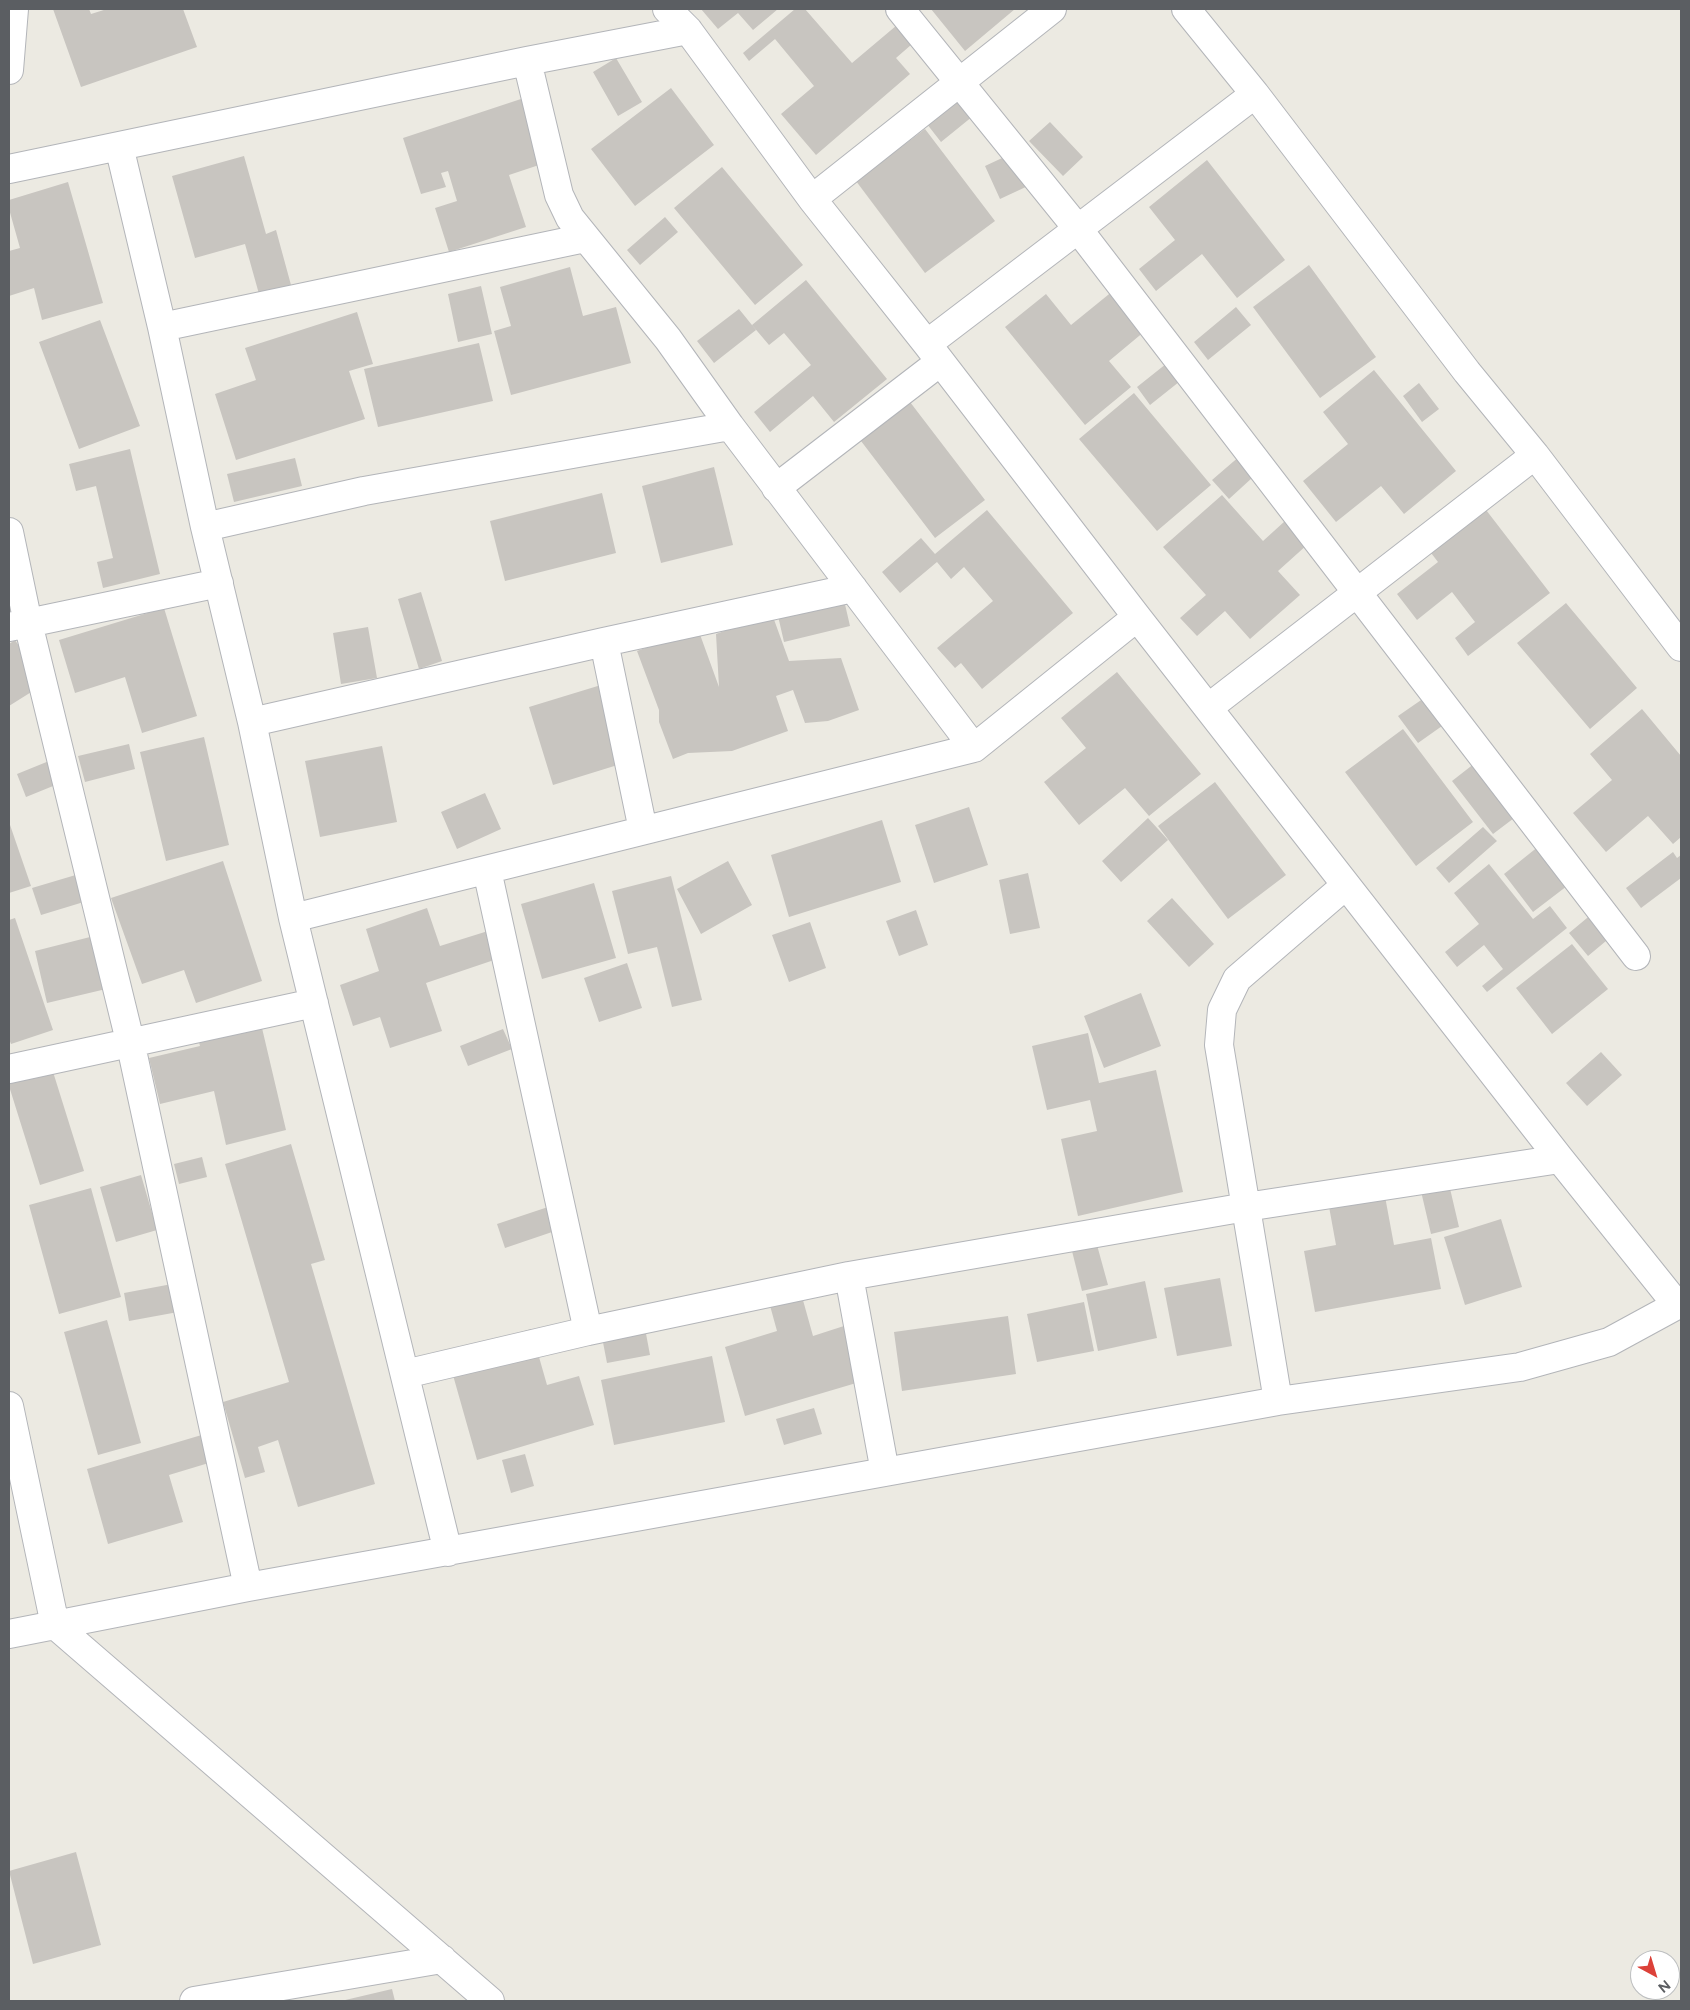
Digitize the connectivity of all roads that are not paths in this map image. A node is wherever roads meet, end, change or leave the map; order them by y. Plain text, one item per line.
1 (14, 9) edge
2 (667, 9) edge
3 (900, 9) edge
4 (1052, 9) edge
5 (1186, 9) edge
6 (688, 30) junction
7 (527, 61) junction
8 (9, 70) edge
9 (960, 83) junction
10 (1254, 94) junction
11 (119, 146) junction
12 (9, 169) edge
13 (812, 200) junction
14 (1078, 229) junction
15 (584, 238) junction
16 (162, 327) junction
17 (934, 353) junction
18 (730, 426) junction
19 (1535, 455) junction
20 (776, 488) junction
21 (205, 526) junction
22 (9, 532) edge
23 (219, 583) junction
24 (853, 588) junction
25 (1359, 593) junction
26 (1137, 617) junction
27 (18, 625) edge
28 (604, 642) junction
29 (1681, 647) edge
30 (1208, 708) junction
31 (252, 722) junction
32 (974, 748) junction
33 (644, 830) junction
34 (487, 870) junction
35 (1346, 885) junction
36 (293, 918) junction
37 (1636, 956) dead end
38 (314, 1003) junction
39 (130, 1041) junction
40 (9, 1069) edge
41 (1560, 1159) junction
42 (1246, 1208) junction
43 (849, 1276) junction
44 (1679, 1304) edge
45 (588, 1331) junction
46 (405, 1374) junction
47 (1278, 1401) junction
48 (9, 1410) edge
49 (885, 1472) junction
50 (448, 1552) junction
51 (248, 1587) junction
52 (55, 1625) junction
53 (9, 1634) edge
54 (442, 1959) junction
55 (194, 2001) edge
56 (490, 2001) edge

1 - 8 street
2 - 6 street
3 - 9 street
4 - 9 street
5 - 10 street
6 - 7 street
6 - 13 street
7 - 11 street
7 - 15 street
9 - 13 street
9 - 14 street
10 - 14 street
10 - 19 street
11 - 12 street
11 - 16 street
13 - 17 street
14 - 17 street
14 - 25 street
15 - 16 street
15 - 18 street
16 - 21 street
17 - 20 street
17 - 26 street
18 - 20 street
18 - 21 street
19 - 25 street
19 - 29 street
20 - 24 street
21 - 23 street
22 - 27 street
23 - 27 street
23 - 31 street
24 - 28 street
24 - 32 street
25 - 30 street
25 - 37 street
26 - 30 street
26 - 32 street
27 - 39 street
28 - 31 street
28 - 33 street
30 - 35 street
31 - 36 street
32 - 33 street
33 - 34 street
34 - 36 street
34 - 45 street
35 - 41 street
35 - 42 street
36 - 38 street
38 - 39 street
38 - 46 street
39 - 40 street
39 - 51 street
41 - 42 street
41 - 44 street
42 - 43 street
42 - 47 street
43 - 45 street
43 - 49 street
44 - 47 street
45 - 46 street
46 - 50 street
47 - 49 street
48 - 52 street
49 - 50 street
50 - 51 street
51 - 52 street
52 - 53 street
52 - 54 street
54 - 55 street
54 - 56 street

